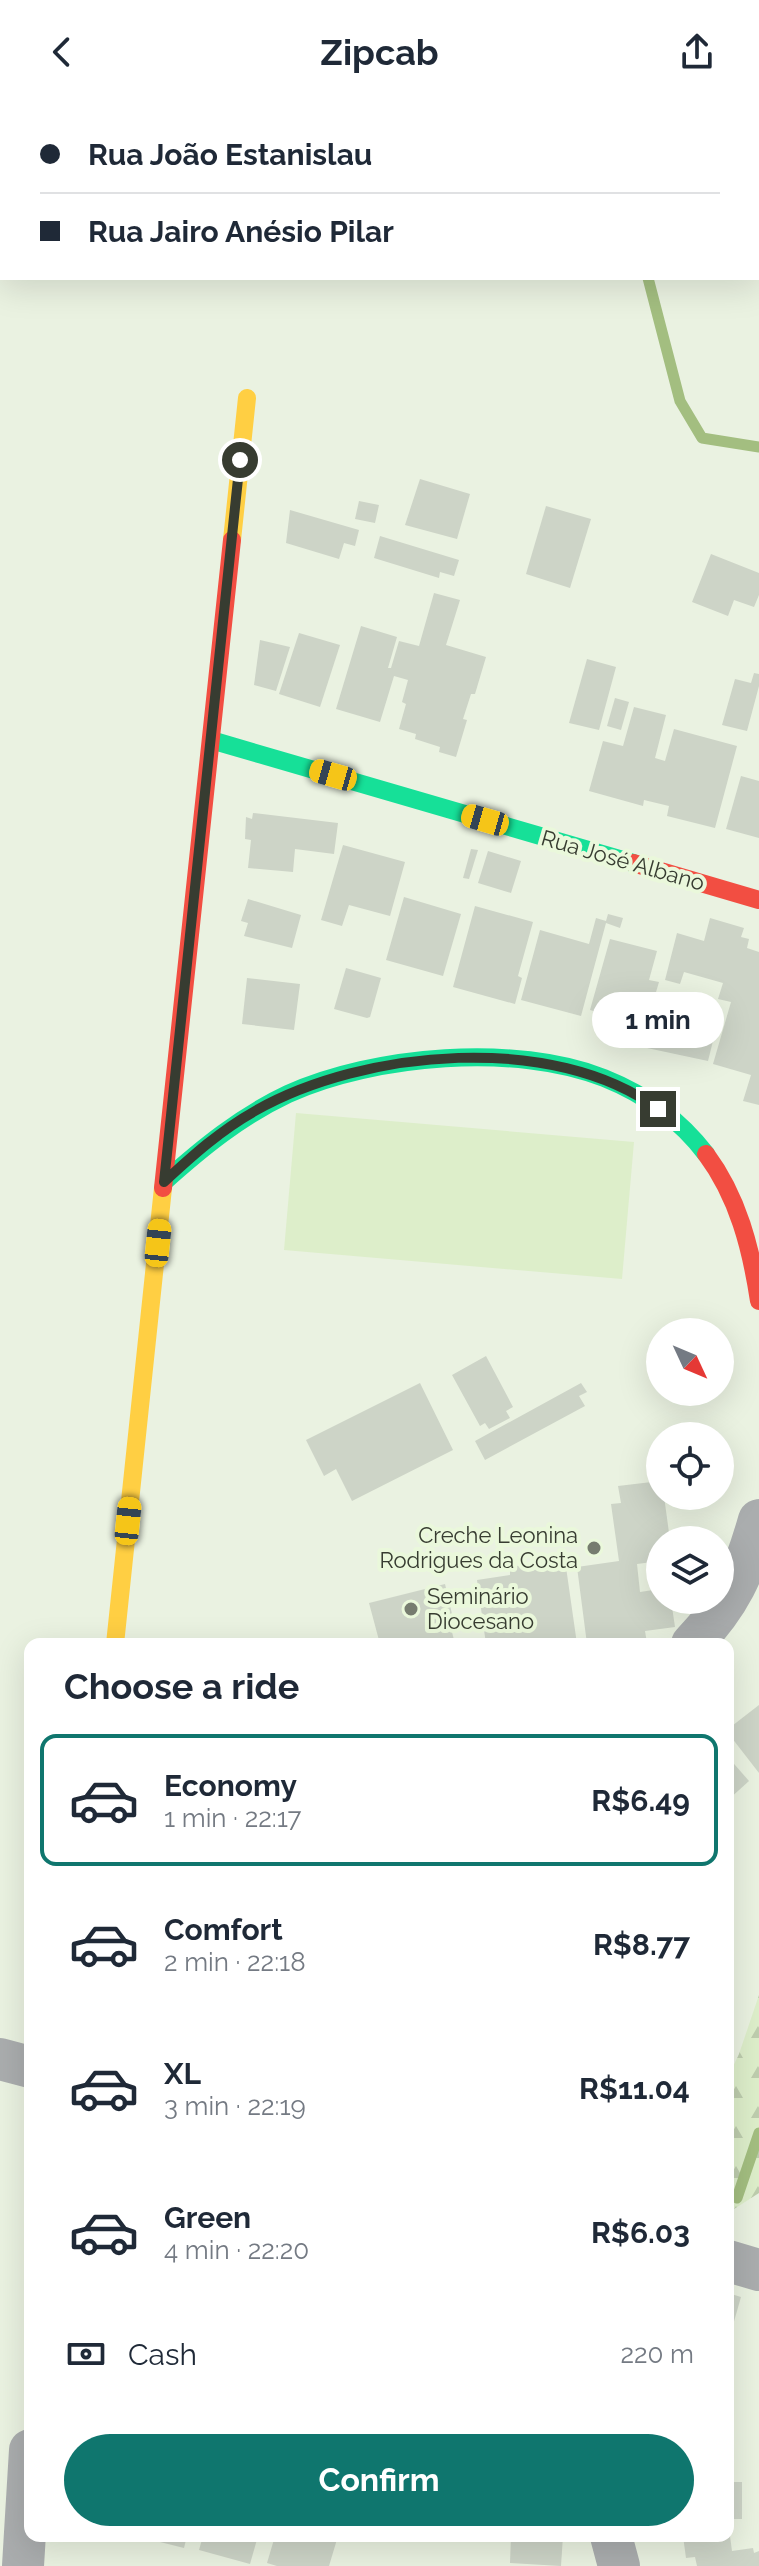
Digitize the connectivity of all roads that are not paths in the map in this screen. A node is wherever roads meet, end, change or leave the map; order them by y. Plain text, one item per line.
1 (247, 398) dead end
2 (211, 740) junction
3 (759, 900) edge
4 (164, 1182) junction
5 (759, 1301) edge
6 (759, 1520) edge
7 (116, 1638) edge
8 (698, 1638) edge
9 (0, 2059) edge
10 (24, 2065) edge
11 (734, 2263) edge
12 (759, 2270) edge
13 (24, 2542) edge
14 (613, 2542) edge
15 (23, 2566) edge
16 (619, 2566) edge

1 - 2 street
2 - 3 street, Rua José Albano
2 - 4 street
4 - 5 street
4 - 7 street
6 - 8 street
9 - 10 street
11 - 12 street
13 - 15 street
14 - 16 street

